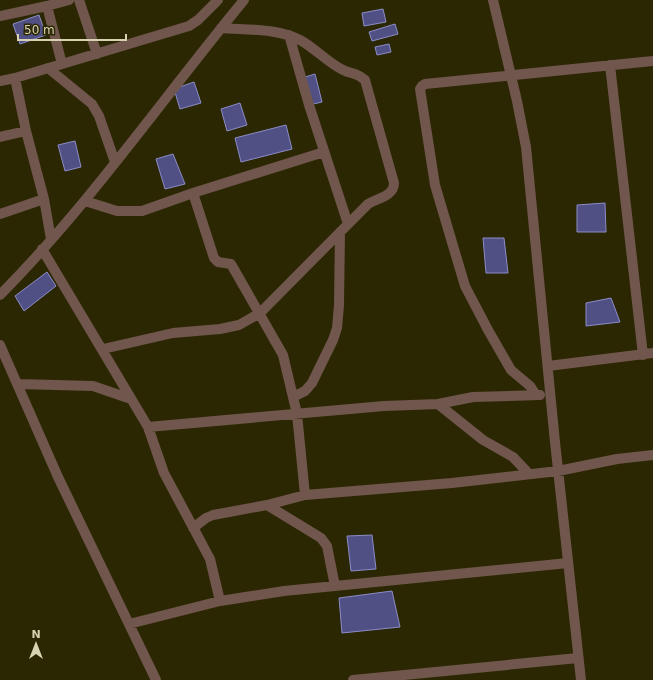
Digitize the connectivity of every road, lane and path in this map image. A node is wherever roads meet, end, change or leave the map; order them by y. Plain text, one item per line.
1 (69, 0) edge
2 (79, 0) edge
3 (218, 0) edge
4 (244, 0) edge
5 (493, 0) edge
6 (48, 6) junction
7 (0, 16) edge
8 (221, 28) junction
9 (289, 36) junction
10 (96, 54) junction
11 (653, 61) edge
12 (62, 64) junction
13 (610, 65) junction
14 (48, 68) junction
15 (510, 74) junction
16 (15, 78) junction
17 (0, 81) edge
18 (26, 131) junction
19 (0, 137) edge
20 (324, 152) junction
21 (115, 162) junction
22 (194, 193) junction
23 (44, 199) junction
24 (85, 201) junction
25 (0, 214) edge
26 (348, 224) junction
27 (340, 232) junction
28 (51, 239) junction
29 (42, 249) junction
30 (0, 295) edge
31 (260, 314) junction
32 (0, 345) edge
33 (103, 349) junction
34 (648, 354) edge
35 (548, 366) junction
36 (18, 384) junction
37 (536, 395) junction
38 (550, 395) junction
39 (293, 397) junction
40 (131, 399) junction
41 (438, 404) junction
42 (297, 414) junction
43 (148, 427) junction
44 (653, 455) edge
45 (558, 471) junction
46 (529, 474) junction
47 (305, 495) junction
48 (268, 505) junction
49 (194, 528) junction
50 (568, 563) junction
51 (335, 586) junction
52 (220, 601) junction
53 (129, 624) junction
54 (578, 658) junction
55 (156, 680) edge
56 (353, 680) edge
57 (581, 680) edge

1 - 6 street
2 - 10 street
3 - 10 street
4 - 8 street
5 - 15 street
6 - 7 street
6 - 12 street
8 - 9 street
8 - 21 street
9 - 20 street
9 - 26 street
10 - 12 street
11 - 13 street
12 - 14 street
13 - 15 street
13 - 34 street
14 - 16 street
14 - 21 street
15 - 35 street
15 - 37 street
16 - 17 street
16 - 18 street
18 - 19 street
18 - 23 street
20 - 22 street
20 - 26 street
21 - 24 street
22 - 24 street
22 - 31 street
23 - 25 street
23 - 28 street
24 - 28 street
26 - 27 street
27 - 31 street
27 - 39 street
28 - 29 street
29 - 30 street
29 - 33 street
31 - 33 street
31 - 39 street
32 - 36 street
33 - 40 street
34 - 35 street
35 - 38 street
36 - 40 street
36 - 53 street
37 - 38 street
37 - 41 street
38 - 45 street
39 - 42 street
40 - 43 street
41 - 42 street
41 - 46 street
42 - 43 street
42 - 47 street
43 - 49 street
44 - 45 street
45 - 46 street
45 - 50 street
46 - 47 street
47 - 48 street
48 - 49 street
48 - 51 street
49 - 52 street
50 - 51 street
50 - 54 street
51 - 52 street
52 - 53 street
53 - 55 street
54 - 56 street
54 - 57 street

